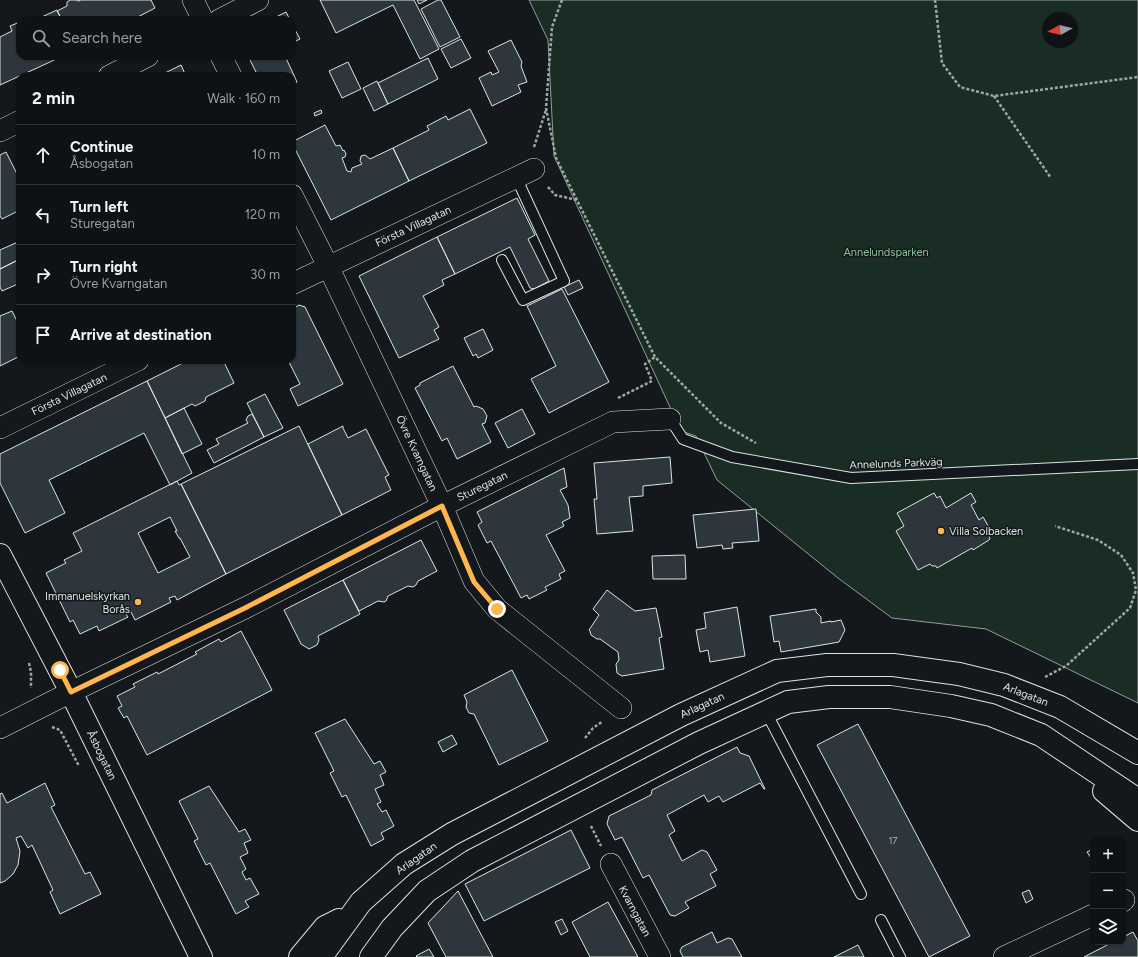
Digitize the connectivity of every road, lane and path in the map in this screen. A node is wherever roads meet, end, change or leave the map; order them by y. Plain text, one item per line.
1 (193, 0) edge
2 (258, 0) edge
3 (562, 0) edge
4 (935, 0) edge
5 (201, 16) edge
6 (228, 16) edge
7 (140, 60) edge
8 (223, 60) edge
9 (117, 72) edge
10 (229, 72) edge
11 (1138, 77) edge
12 (994, 96) junction
13 (546, 109) junction
14 (16, 123) edge
15 (0, 131) edge
16 (525, 173) junction
17 (1051, 178) dead end
18 (578, 200) junction
19 (296, 203) edge
20 (502, 260) dead end
21 (328, 266) junction
22 (296, 282) edge
23 (655, 357) junction
24 (130, 364) edge
25 (618, 398) dead end
26 (670, 419) joint
27 (0, 428) edge
28 (760, 445) dead end
29 (1138, 464) edge
30 (442, 506) junction
31 (1054, 526) dead end
32 (0, 554) edge
33 (1020, 691) junction
34 (71, 692) junction
35 (621, 708) dead end
36 (766, 712) junction
37 (0, 728) edge
38 (1138, 753) edge
39 (1076, 758) junction
40 (1138, 800) edge
41 (1138, 820) edge
42 (590, 824) dead end
43 (611, 864) joint
44 (861, 894) dead end
45 (352, 914) junction
46 (1090, 916) edge
47 (881, 920) dead end
48 (201, 957) edge
49 (300, 957) edge
50 (321, 957) edge
51 (371, 957) edge
52 (660, 957) edge
53 (900, 957) edge
54 (1004, 957) edge

1 - 5 street
2 - 6 street
3 - 13 path
4 - 12 path
7 - 9 street
8 - 10 street
11 - 12 path
12 - 17 path
13 - 16 path
13 - 18 path
14 - 15 street
16 - 18 path
16 - 20 lane
16 - 21 street, Första Villagatan
18 - 23 path
19 - 21 street, Övre Kvarngatan
21 - 22 street, Första Villagatan
21 - 30 street, Övre Kvarngatan
23 - 25 path
23 - 28 path
24 - 27 street, Första Villagatan
26 - 29 lane, Annelunds Parkväg
26 - 30 street, Sturegatan
30 - 34 street, Sturegatan
30 - 35 street, Övre Kvarngatan
31 - 33 path
32 - 34 main road, Åsbogatan
33 - 38 main road, Arlagatan
33 - 45 main road, Arlagatan
34 - 37 street, Sturegatan
34 - 48 main road, Åsbogatan
36 - 39 main road
36 - 44 lane
36 - 51 main road
39 - 40 main road
39 - 41 main road
42 - 43 path
43 - 52 street, Kvarngatan
45 - 49 main road
45 - 50 main road, Arlagatan
46 - 54 street
47 - 53 lane

